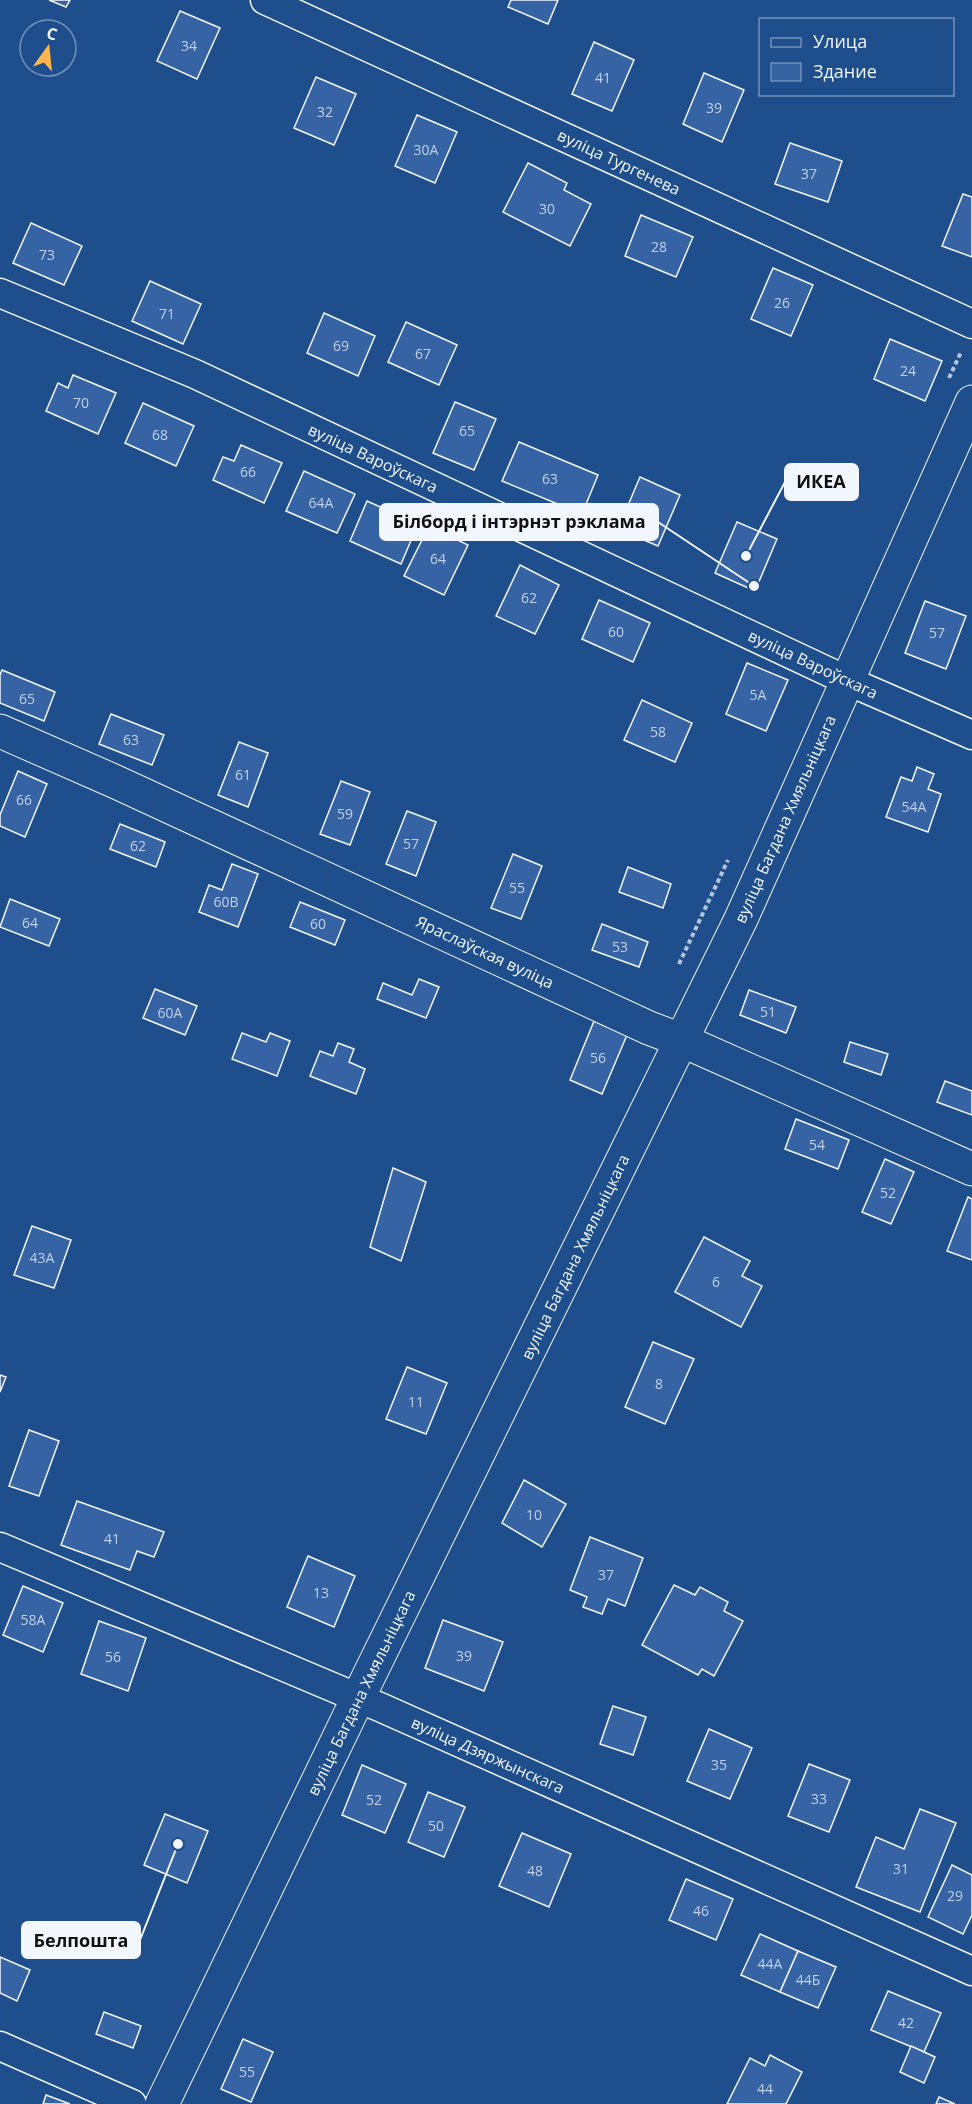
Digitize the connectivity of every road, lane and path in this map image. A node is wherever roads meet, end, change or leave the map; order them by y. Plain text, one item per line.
1 (266, 0) edge
2 (0, 293) edge
3 (972, 324) edge
4 (972, 402) edge
5 (848, 681) junction
6 (0, 731) edge
7 (972, 735) edge
8 (681, 1040) junction
9 (972, 1169) edge
10 (0, 1547) edge
11 (358, 1698) junction
12 (972, 1971) edge
13 (0, 2046) edge
14 (132, 2104) edge
15 (162, 2104) edge

1 - 3 street, вуліца Тургенева
2 - 5 street, вуліца Вароўскага
4 - 5 main road, вуліца Багдана Хмяльніцкага
5 - 7 street, вуліца Вароўскага
5 - 8 main road, вуліца Багдана Хмяльніцкага
6 - 8 main road, Яраслаўская вуліца
8 - 9 main road, Яраслаўская вуліца
8 - 11 main road, вуліца Багдана Хмяльніцкага
10 - 11 street, вуліца Дзяржынскага
11 - 12 street, вуліца Дзяржынскага
11 - 15 main road, вуліца Багдана Хмяльніцкага
13 - 14 street

